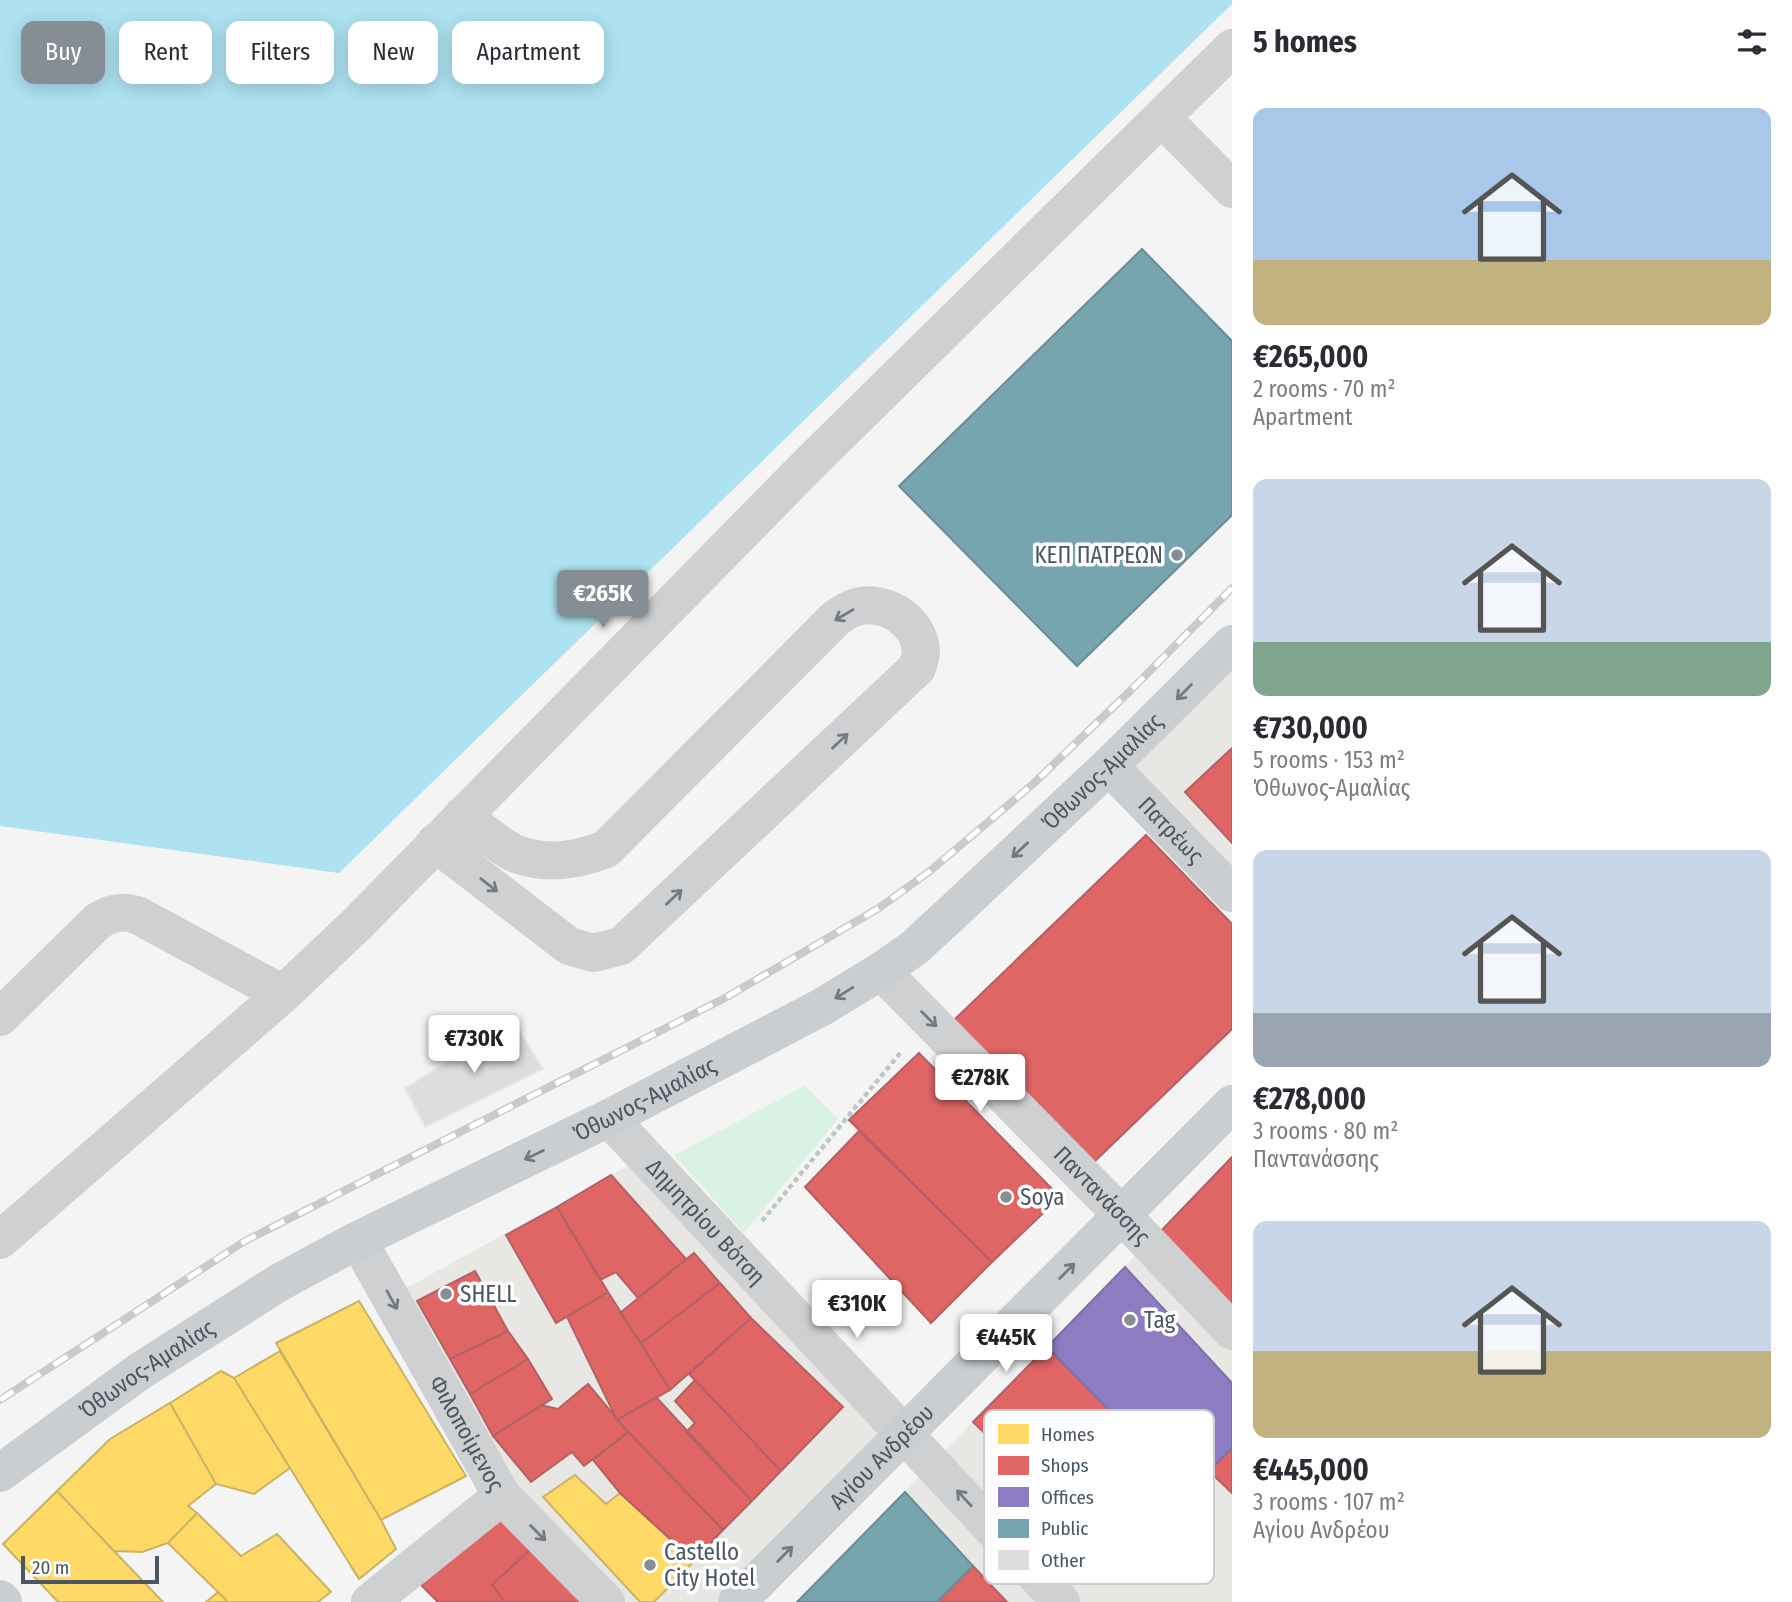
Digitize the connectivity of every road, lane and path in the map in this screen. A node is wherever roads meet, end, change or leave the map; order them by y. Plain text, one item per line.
1 (1232, 48) edge
2 (1162, 118) junction
3 (1232, 189) edge
4 (1232, 644) edge
5 (1109, 766) junction
6 (462, 816) junction
7 (435, 843) junction
8 (1232, 893) edge
9 (881, 971) junction
10 (283, 994) junction
11 (0, 1017) edge
12 (928, 1019) junction
13 (1232, 1104) edge
14 (609, 1118) junction
15 (1122, 1215) junction
16 (0, 1240) edge
17 (358, 1240) junction
18 (735, 1253) junction
19 (1232, 1331) edge
20 (904, 1434) junction
21 (0, 1473) edge
22 (502, 1496) junction
23 (984, 1520) edge
24 (1044, 1584) edge
25 (370, 1602) edge
26 (606, 1602) edge
27 (737, 1602) edge
28 (1061, 1602) edge

1 - 2 street
2 - 3 street
2 - 6 street
4 -> 5 main road, Όθωνος-Αμαλίας
5 - 8 main road, Πατρέως
5 -> 9 main road, Όθωνος-Αμαλίας
6 - 7 street
7 -> 6 street
7 - 10 street
9 - 12 street, Παντανάσσης
9 -> 14 main road, Όθωνος-Αμαλίας
10 - 11 street
10 - 16 street
12 -> 15 street, Παντανάσσης
12 - 18 path
13 - 15 main road, Αγίου Ανδρέου
14 -> 17 main road, Όθωνος-Αμαλίας
14 - 18 street, Δημητρίου Βότση
15 - 19 street, Παντανάσσης
20 -> 15 main road, Αγίου Ανδρέου
17 - 21 main road, Όθωνος-Αμαλίας
17 -> 22 street, Φιλοποίμενος
18 - 20 street, Δημητρίου Βότση
23 -> 20 street, Δημητρίου Βότση
27 -> 20 main road, Αγίου Ανδρέου
22 - 25 street
22 -> 26 street, Φιλοποίμενος
28 -> 24 street, Δημητρίου Βότση

